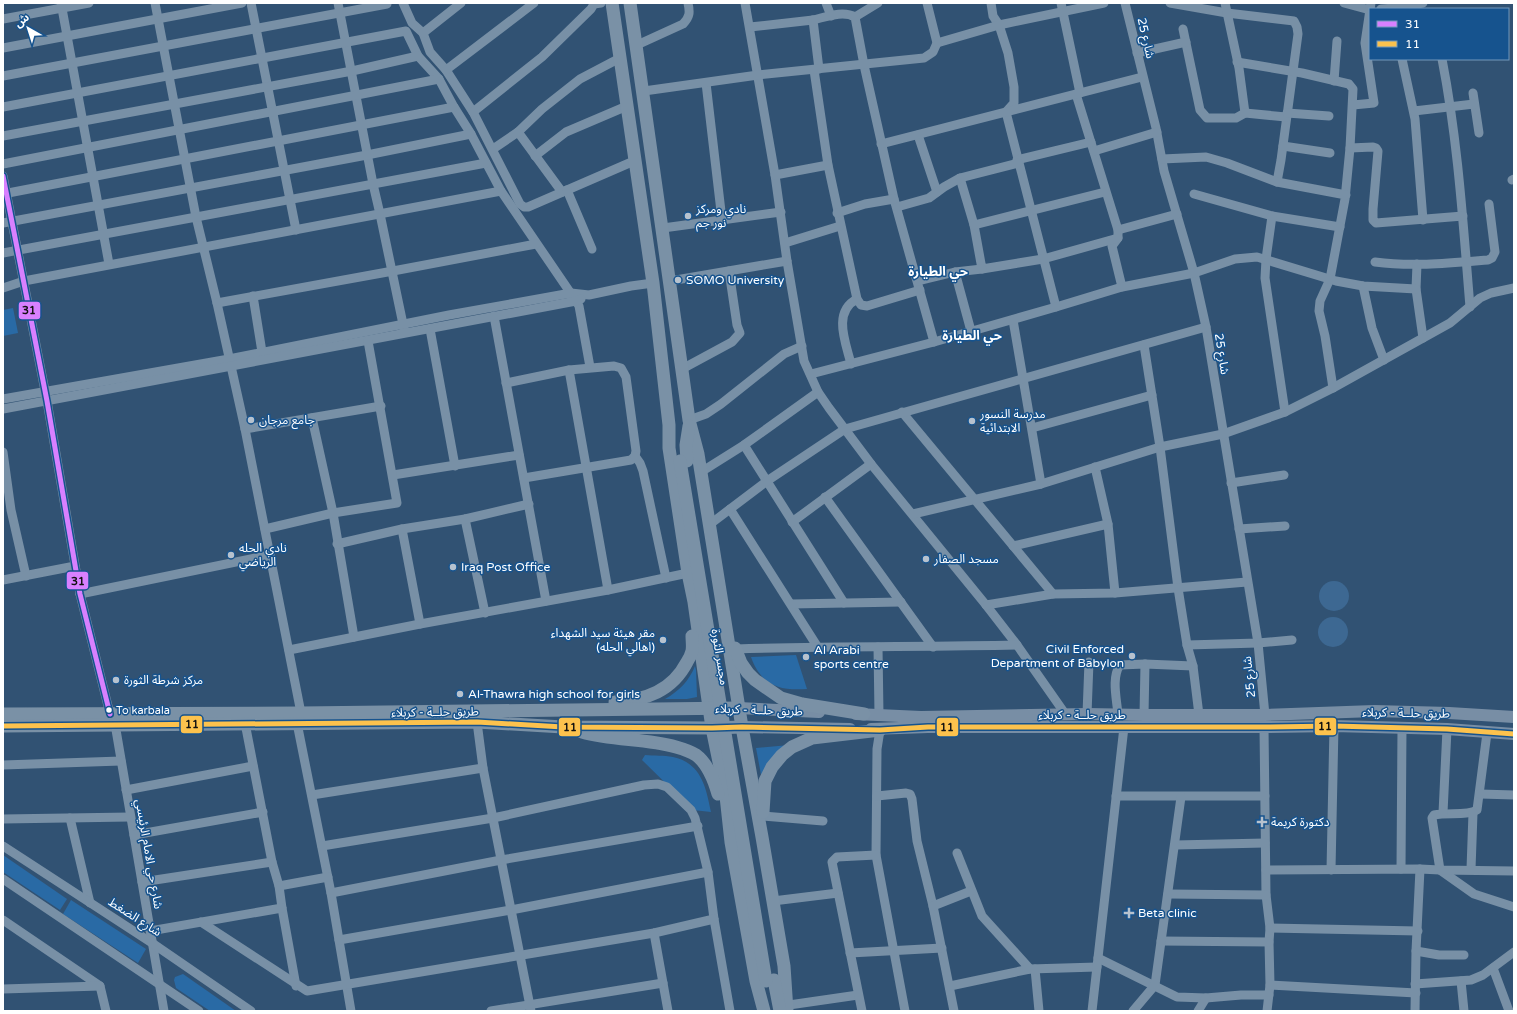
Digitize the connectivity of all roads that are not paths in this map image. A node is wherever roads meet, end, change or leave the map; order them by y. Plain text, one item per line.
1 (89, 3) edge
2 (155, 3) edge
3 (242, 3) edge
4 (252, 3) edge
5 (338, 3) edge
6 (403, 3) edge
7 (534, 3) edge
8 (596, 3) edge
9 (612, 3) edge
10 (630, 3) edge
11 (688, 3) edge
12 (745, 3) edge
13 (826, 3) edge
14 (878, 3) edge
15 (928, 3) edge
16 (991, 3) edge
17 (1104, 3) edge
18 (1125, 3) edge
19 (1225, 3) edge
20 (1344, 3) edge
21 (1423, 3) edge
22 (387, 4) edge
23 (458, 4) edge
24 (1175, 4) edge
25 (62, 6) edge
26 (1062, 7) edge
27 (1370, 8) edge
28 (1395, 8) edge
29 (341, 13) junction
30 (1227, 13) junction
31 (1369, 15) edge
32 (831, 16) junction
33 (855, 17) junction
34 (633, 18) junction
35 (3, 19) edge
36 (158, 19) junction
37 (813, 20) junction
38 (615, 21) junction
39 (999, 25) junction
40 (750, 27) junction
41 (256, 29) junction
42 (1183, 29) dead end
43 (423, 33) junction
44 (67, 36) junction
45 (1337, 41) dead end
46 (1186, 42) junction
47 (346, 43) junction
48 (937, 43) junction
49 (637, 45) junction
50 (164, 46) junction
51 (3, 48) edge
52 (1137, 53) junction
53 (418, 56) junction
54 (620, 58) junction
55 (262, 59) junction
56 (1402, 60) edge
57 (1442, 60) edge
58 (1237, 62) junction
59 (72, 63) junction
60 (864, 65) junction
61 (446, 70) junction
62 (816, 70) junction
63 (352, 71) junction
64 (1292, 71) junction
65 (758, 75) junction
66 (3, 76) edge
67 (169, 76) junction
68 (1142, 77) junction
69 (439, 79) junction
70 (1334, 80) junction
71 (706, 83) junction
72 (268, 87) junction
73 (644, 91) junction
74 (78, 93) junction
75 (1473, 93) dead end
76 (1078, 94) junction
77 (356, 95) junction
78 (175, 104) junction
79 (1474, 104) junction
80 (1353, 105) junction
81 (627, 106) junction
82 (3, 107) edge
83 (454, 107) junction
84 (1451, 107) junction
85 (1414, 111) junction
86 (273, 112) junction
87 (473, 112) junction
88 (1006, 112) junction
89 (1245, 113) junction
90 (1286, 115) junction
91 (1329, 116) dead end
92 (83, 121) junction
93 (362, 125) junction
94 (179, 130) junction
95 (518, 132) junction
96 (1157, 132) junction
97 (1479, 133) dead end
98 (471, 134) junction
99 (918, 135) junction
100 (3, 136) edge
101 (278, 141) junction
102 (881, 144) junction
103 (1283, 146) junction
104 (1092, 147) junction
105 (88, 148) junction
106 (1350, 148) junction
107 (493, 149) junction
108 (1330, 153) dead end
109 (367, 155) junction
110 (535, 156) junction
111 (185, 159) junction
112 (1162, 159) junction
113 (634, 161) junction
114 (1018, 162) junction
115 (486, 163) junction
116 (3, 164) edge
117 (828, 165) junction
118 (284, 171) junction
119 (775, 175) junction
120 (3, 176) edge
121 (94, 177) junction
122 (960, 178) junction
123 (1277, 182) junction
124 (373, 184) junction
125 (190, 188) junction
126 (501, 191) junction
127 (564, 191) junction
128 (938, 192) junction
129 (1105, 192) junction
130 (5, 194) edge
131 (1194, 194) dead end
132 (1346, 195) junction
133 (290, 199) junction
134 (896, 203) junction
135 (1489, 204) dead end
136 (99, 206) junction
137 (1030, 211) junction
138 (781, 212) junction
139 (838, 213) junction
140 (380, 214) junction
141 (1177, 214) junction
142 (1272, 216) junction
143 (1463, 216) junction
144 (196, 217) junction
145 (722, 220) junction
146 (1423, 220) junction
147 (7, 223) edge
148 (974, 225) junction
149 (840, 226) junction
150 (1340, 227) junction
151 (663, 228) junction
152 (296, 230) junction
153 (104, 234) junction
154 (1118, 234) junction
155 (785, 243) junction
156 (536, 244) junction
157 (204, 247) junction
158 (592, 248) dead end
159 (17, 250) junction
160 (3, 253) edge
161 (1043, 259) junction
162 (1266, 259) junction
163 (787, 261) junction
164 (1375, 262) dead end
165 (1466, 262) junction
166 (109, 264) junction
167 (1416, 264) junction
168 (982, 269) junction
169 (393, 271) junction
170 (729, 271) junction
171 (955, 272) junction
172 (1194, 273) junction
173 (1330, 279) junction
174 (24, 281) junction
175 (670, 281) junction
176 (3, 282) edge
177 (654, 283) junction
178 (919, 285) junction
179 (1363, 286) junction
180 (1122, 287) junction
181 (3, 288) edge
182 (1514, 288) edge
183 (1416, 289) junction
184 (571, 293) junction
185 (588, 295) junction
186 (253, 296) junction
187 (857, 299) junction
188 (576, 301) junction
189 (217, 303) junction
190 (1470, 306) junction
191 (1056, 307) junction
192 (494, 316) junction
193 (1013, 320) junction
194 (1206, 326) junction
195 (430, 328) junction
196 (404, 329) junction
197 (971, 331) junction
198 (1423, 338) junction
199 (368, 341) junction
200 (934, 342) junction
201 (1144, 345) junction
202 (802, 346) junction
203 (262, 352) junction
204 (1384, 360) junction
205 (230, 362) junction
206 (851, 364) junction
207 (590, 367) junction
208 (682, 369) junction
209 (570, 370) junction
210 (811, 374) junction
211 (1023, 379) junction
212 (506, 383) junction
213 (1333, 388) junction
214 (818, 392) junction
215 (1152, 395) junction
216 (46, 397) junction
217 (3, 399) edge
218 (381, 406) junction
219 (3, 409) edge
220 (902, 412) junction
221 (1285, 412) junction
222 (312, 418) junction
223 (689, 420) junction
224 (669, 425) junction
225 (1032, 428) junction
226 (245, 429) junction
227 (845, 429) junction
228 (1224, 434) junction
229 (744, 445) junction
230 (1160, 447) junction
231 (3, 452) edge
232 (519, 455) junction
233 (635, 456) junction
234 (684, 461) junction
235 (4, 463) edge
236 (871, 464) junction
237 (455, 466) junction
238 (587, 467) junction
239 (1095, 467) junction
240 (701, 472) junction
241 (393, 475) junction
242 (1284, 475) dead end
243 (524, 478) junction
244 (767, 481) junction
245 (1231, 483) junction
246 (1041, 484) junction
247 (825, 497) junction
248 (975, 500) junction
249 (529, 504) junction
250 (730, 509) junction
251 (7, 511) edge
252 (333, 513) junction
253 (913, 514) junction
254 (465, 519) junction
255 (792, 522) junction
256 (1108, 524) junction
257 (709, 525) junction
258 (1285, 526) dead end
259 (265, 529) junction
260 (402, 529) junction
261 (1238, 529) junction
262 (337, 544) junction
263 (1013, 546) junction
264 (270, 555) junction
265 (75, 566) junction
266 (688, 573) junction
267 (26, 576) junction
268 (666, 578) junction
269 (3, 580) edge
270 (1247, 582) junction
271 (1178, 588) junction
272 (608, 590) junction
273 (1115, 593) junction
274 (80, 594) junction
275 (1054, 594) junction
276 (546, 602) junction
277 (694, 602) junction
278 (900, 602) junction
279 (844, 603) junction
280 (791, 604) junction
281 (986, 605) junction
282 (485, 613) junction
283 (420, 624) junction
284 (354, 638) junction
285 (1292, 640) dead end
286 (1258, 643) junction
287 (1187, 645) junction
288 (817, 646) junction
289 (1017, 646) junction
290 (878, 647) junction
291 (933, 647) junction
292 (289, 650) junction
293 (733, 650) junction
294 (702, 658) junction
295 (1089, 662) dead end
296 (1145, 664) junction
297 (1193, 666) junction
298 (709, 708) junction
299 (739, 708) junction
300 (548, 711) junction
301 (1449, 713) junction
302 (3, 714) edge
303 (864, 714) junction
304 (1066, 714) junction
305 (1087, 714) junction
306 (879, 715) junction
307 (1118, 715) junction
308 (1144, 715) junction
309 (1199, 715) junction
310 (1264, 715) junction
311 (1478, 715) junction
312 (1514, 717) edge
313 (299, 718) junction
314 (112, 719) junction
315 (477, 722) junction
316 (922, 722) junction
317 (246, 723) junction
318 (3, 726) edge
319 (1334, 726) junction
320 (563, 727) junction
321 (742, 727) junction
322 (1124, 727) junction
323 (1264, 727) junction
324 (712, 728) junction
325 (1402, 728) junction
326 (1448, 729) junction
327 (880, 730) junction
328 (1482, 732) junction
329 (1514, 734) edge
330 (121, 761) junction
331 (3, 765) edge
332 (253, 766) junction
333 (483, 768) junction
334 (126, 790) junction
335 (754, 791) junction
336 (1480, 794) junction
337 (312, 795) junction
338 (1514, 795) edge
339 (726, 796) junction
340 (877, 796) junction
341 (1116, 796) junction
342 (1265, 796) junction
343 (1181, 797) junction
344 (263, 812) junction
345 (1444, 813) junction
346 (1473, 813) junction
347 (763, 816) junction
348 (130, 817) junction
349 (70, 818) junction
350 (493, 818) junction
351 (3, 819) edge
352 (823, 821) dead end
353 (698, 826) junction
354 (134, 835) junction
355 (762, 837) junction
356 (731, 842) junction
357 (1265, 843) junction
358 (1175, 845) junction
359 (3, 846) edge
360 (322, 846) junction
361 (957, 853) dead end
362 (876, 854) junction
363 (502, 860) junction
364 (272, 862) junction
365 (1401, 869) junction
366 (1420, 869) junction
367 (1266, 870) junction
368 (1331, 870) junction
369 (1440, 870) junction
370 (1471, 870) junction
371 (1514, 871) edge
372 (708, 872) junction
373 (328, 877) junction
374 (3, 879) edge
375 (142, 882) junction
376 (279, 886) junction
377 (971, 891) junction
378 (331, 893) junction
379 (838, 893) junction
380 (1168, 894) junction
381 (1266, 895) junction
382 (773, 901) junction
383 (90, 902) junction
384 (933, 906) junction
385 (1514, 907) edge
386 (282, 908) junction
387 (511, 910) junction
388 (3, 920) edge
389 (714, 920) junction
390 (201, 922) junction
391 (1270, 928) junction
392 (150, 931) junction
393 (1418, 931) junction
394 (654, 933) junction
395 (339, 940) junction
396 (1161, 941) junction
397 (1269, 942) junction
398 (152, 943) junction
399 (942, 948) junction
400 (895, 950) junction
401 (1416, 950) junction
402 (1514, 952) edge
403 (850, 953) junction
404 (1464, 955) dead end
405 (520, 956) junction
406 (1097, 962) junction
407 (1493, 968) junction
408 (1033, 969) junction
409 (770, 980) junction
410 (1461, 981) junction
411 (663, 983) junction
412 (159, 984) junction
413 (346, 985) junction
414 (1155, 985) junction
415 (1270, 985) junction
416 (100, 986) junction
417 (296, 986) junction
418 (950, 986) junction
419 (5, 987) edge
420 (1416, 988) junction
421 (858, 995) junction
422 (1269, 995) junction
423 (1206, 998) junction
424 (787, 1007) edge
425 (530, 1008) edge
426 (1507, 1010) edge
427 (106, 1011) edge
428 (164, 1011) edge
429 (199, 1011) edge
430 (252, 1011) edge
431 (351, 1011) edge
432 (491, 1011) edge
433 (668, 1011) edge
434 (730, 1011) edge
435 (764, 1011) edge
436 (770, 1011) edge
437 (862, 1011) edge
438 (905, 1011) edge
439 (954, 1011) edge
440 (1039, 1011) edge
441 (1092, 1011) edge
442 (1133, 1011) edge
443 (1198, 1011) edge
444 (1267, 1011) edge
445 (1415, 1011) edge
446 (1464, 1011) edge

1 - 25 street
2 - 36 street
3 - 36 street
4 - 41 street
5 - 29 street
6 - 43 street
7 - 61 street
8 - 87 street
9 - 38 highway
10 - 34 highway
11 - 49 street
12 - 40 street
13 - 32 street
14 - 33 street
15 - 48 street
16 - 39 street
17 - 26 street
18 - 52 street, شارع 25
19 - 30 street
20 - 27 street
21 - 28 street
22 - 29 street
23 - 43 street
24 - 30 street
25 - 35 street
25 - 44 street
26 - 39 street
26 - 76 street
29 - 41 street
29 - 47 street
30 - 58 street
30 - 64 street
31 - 80 street
32 - 33 street
32 - 37 street
33 - 60 street
34 - 38 highway
34 - 49 highway
36 - 44 street
36 - 50 street
37 - 40 street
37 - 62 street
38 - 54 highway
39 - 48 street
39 - 88 street
40 - 65 street
41 - 50 street
41 - 55 street
42 - 46 street
43 - 61 street
44 - 51 street
44 - 59 street
45 - 70 street
46 - 52 street
46 - 89 street
47 - 53 street
47 - 55 street
47 - 63 street
48 - 60 street
49 - 73 highway
50 - 59 street
50 - 67 street
52 - 68 street, شارع 25
53 - 63 street
53 - 69 street
54 - 81 highway
54 - 95 street
55 - 67 street
55 - 72 street
56 - 85 street
57 - 84 street
58 - 64 street
58 - 89 street
59 - 66 street
59 - 74 street
60 - 62 street
60 - 102 street
61 - 87 street
62 - 65 street
62 - 117 street
63 - 72 street
63 - 77 street
64 - 70 street
64 - 90 street
65 - 71 street
65 - 119 street
67 - 74 street
67 - 78 street
68 - 76 street
68 - 96 street, شارع 25
69 - 77 street
69 - 83 street
70 - 80 street
71 - 73 street
71 - 145 street
72 - 78 street
72 - 86 street
73 - 151 highway
74 - 82 street
74 - 92 street
75 - 79 street
76 - 88 street
76 - 104 street
77 - 86 street
77 - 93 street
78 - 92 street
78 - 94 street
79 - 84 street
79 - 97 street
80 - 106 street
81 - 110 street
81 - 113 highway
83 - 93 street
83 - 98 street
84 - 85 street
84 - 143 street
85 - 146 street
86 - 94 street
86 - 101 street
87 - 107 street
88 - 99 street
88 - 114 street
89 - 90 street
90 - 91 street
90 - 103 street
92 - 100 street
92 - 105 street
93 - 101 street
93 - 109 street
94 - 105 street
94 - 111 street
95 - 107 street
95 - 110 street
96 - 104 street
96 - 112 street, شارع 25
98 - 109 street
98 - 115 street
99 - 102 street
99 - 128 street
101 - 111 street
101 - 118 street
102 - 134 street
103 - 108 street
103 - 123 street
104 - 114 street
104 - 129 street
105 - 116 street
105 - 121 street
106 - 132 street
106 - 146 street
107 - 127 street
109 - 118 street
109 - 124 street
110 - 127 street
111 - 121 street
111 - 125 street
112 - 123 street
112 - 141 street, شارع 25
113 - 127 street
113 - 177 highway
114 - 122 street
114 - 137 street
115 - 124 street
115 - 126 street
117 - 119 street
117 - 139 street
118 - 125 street
118 - 133 street
119 - 138 street
120 - 130 street, شارع حي الامام الرئيسي
121 - 130 street
121 - 136 street
122 - 128 street
122 - 148 street
123 - 132 street
124 - 133 street
124 - 140 street
125 - 136 street
125 - 144 street
126 - 140 street
126 - 156 street
127 - 158 street
128 - 134 street
129 - 137 street
129 - 154 street
130 - 147 street, شارع حي الامام الرئيسي
131 - 142 street
132 - 150 street
133 - 144 street
133 - 152 street
134 - 139 street
134 - 178 street
135 - 165 street
136 - 147 street
136 - 153 street
137 - 148 street
137 - 161 street
138 - 145 street
138 - 155 street
139 - 149 street
140 - 152 street
140 - 169 street
141 - 154 street
141 - 172 street, شارع 25
142 - 150 street
142 - 162 street
143 - 146 street
143 - 165 street
144 - 153 street
144 - 157 street
145 - 151 street
147 - 159 street, شارع حي الامام الرئيسي
148 - 168 street
149 - 155 street
149 - 187 street
150 - 173 street
151 - 175 highway
152 - 157 street
153 - 159 street
153 - 166 street
154 - 161 street
154 - 180 street
155 - 163 street
156 - 169 street
156 - 184 street
157 - 166 street
157 - 189 street
159 - 160 street
159 - 174 street, شارع حي الامام الرئيسي
161 - 168 street
161 - 191 street
162 - 172 street
162 - 173 street
162 - 221 street
163 - 170 street
163 - 202 street
164 - 167 street
165 - 167 street
165 - 190 street
166 - 174 street
167 - 183 street
168 - 171 street
169 - 186 street
169 - 196 street
170 - 175 street
170 - 208 street
171 - 178 street
171 - 197 street
172 - 180 street
172 - 194 street, شارع 25
173 - 179 street
173 - 213 street
174 - 176 street
174 - 181 street
174 - 216 street, شارع حي الامام الرئيسي
175 - 208 highway
177 - 185 street
177 - 224 highway
178 - 187 street
178 - 200 street
179 - 183 street
179 - 204 street
180 - 191 street
182 - 190 street
183 - 198 street
184 - 185 street
184 - 188 street
184 - 196 street
185 - 188 street
186 - 189 street
186 - 203 street
187 - 206 street
188 - 192 street
188 - 207 street
189 - 205 street
190 - 198 street
191 - 193 street
192 - 195 street
192 - 212 street
193 - 197 street
193 - 211 street
194 - 201 street
194 - 228 street, شارع 25
195 - 196 street
195 - 237 street
196 - 199 street
196 - 203 street
197 - 200 street
198 - 204 street
199 - 205 street
199 - 218 street
200 - 206 street
201 - 211 street
201 - 215 street
202 - 210 street
202 - 223 street
203 - 205 street
204 - 213 street
205 - 216 street
205 - 226 street
206 - 210 street
207 - 209 street
207 - 233 street
208 - 223 highway
209 - 212 street
209 - 238 street
210 - 214 street
211 - 220 street
211 - 225 street
212 - 232 street
213 - 221 street
214 - 227 street
214 - 229 street
215 - 225 street
215 - 230 street
216 - 217 street
216 - 219 street
216 - 265 street, شارع حي الامام الرئيسي
218 - 222 street
218 - 241 street
220 - 227 street
220 - 248 street
221 - 228 street
222 - 226 street
222 - 252 street
223 - 234 highway, مجسر الثورة
223 - 240 highway
224 - 234 highway, مجسر الثورة
224 - 266 highway
225 - 246 street
226 - 259 street
227 - 236 street
227 - 244 street
228 - 230 street
228 - 245 street, شارع 25
229 - 240 street
229 - 244 street
230 - 239 street
230 - 271 street
231 - 235 street
232 - 237 street
232 - 243 street
233 - 238 street
233 - 268 street
234 - 409 highway, مجسر الثورة
235 - 251 street
236 - 247 street
236 - 253 street
237 - 241 street
238 - 243 street
238 - 272 street
239 - 246 street
239 - 256 street
240 - 257 highway
241 - 252 street
242 - 245 street
243 - 249 street
244 - 250 street
244 - 255 street
245 - 261 street, شارع 25
246 - 248 street
247 - 255 street
247 - 278 street
248 - 253 street
248 - 263 street
249 - 254 street
249 - 276 street
250 - 257 street
250 - 280 street
251 - 267 street
252 - 259 street
252 - 262 street
253 - 281 street
254 - 260 street
254 - 282 street
255 - 279 street
256 - 263 street
256 - 273 street
257 - 293 highway
258 - 261 street
259 - 264 street
260 - 262 street
260 - 283 street
261 - 270 street, شارع 25
262 - 284 street
263 - 275 street
264 - 274 street
264 - 292 street
265 - 267 street
265 - 274 street, شارع حي الامام الرئيسي
266 - 268 street
266 - 277 highway
267 - 269 street
268 - 272 street
270 - 271 street
270 - 286 street, شارع 25
271 - 273 street
271 - 287 street
272 - 276 street
273 - 275 street
274 - 314 street, شارع حي الامام الرئيسي
275 - 281 street
276 - 282 street
277 - 294 highway
277 - 300 highway
278 - 279 street
278 - 291 street
279 - 280 street
280 - 288 street
281 - 289 street
282 - 283 street
283 - 284 street
284 - 292 street
285 - 286 street
286 - 287 street
286 - 310 street, شارع 25
287 - 297 street
288 - 290 street
288 - 293 street
289 - 291 street
289 - 304 street
290 - 291 street
290 - 306 street
292 - 313 street
293 - 294 highway
293 - 299 highway
293 - 303 highway
294 - 298 highway
295 - 305 street
296 - 297 street
296 - 307 street
296 - 308 street
297 - 309 street
298 - 299 highway, طريق حلــة - كربلاء
298 - 300 highway, طريق حلــة - كربلاء
298 - 324 highway
299 - 303 main road, طريق حلــة - كربلاء
299 - 321 highway
300 - 313 highway, طريق حلــة - كربلاء
301 - 310 main road, طريق حلــة - كربلاء
301 - 311 main road, طريق حلــة - كربلاء
301 - 326 main road
302 - 314 highway, طريق حلــة - كربلاء
303 - 306 main road, طريق حلــة - كربلاء
304 - 305 main road, طريق حلــة - كربلاء
304 - 316 main road, طريق حلــة - كربلاء
305 - 307 main road, طريق حلــة - كربلاء
306 - 316 main road, طريق حلــة - كربلاء
307 - 308 main road, طريق حلــة - كربلاء
308 - 309 main road, طريق حلــة - كربلاء
309 - 310 main road, طريق حلــة - كربلاء
311 - 312 main road, طريق حلــة - كربلاء
311 - 328 main road
313 - 314 highway, طريق حلــة - كربلاء
313 - 315 highway, طريق حلــة - كربلاء
313 - 317 highway, طريق حلــة - كربلاء
313 - 337 street
314 - 317 highway, طريق حلــة - كربلاء
314 - 318 highway, طريق حلــة - كربلاء
314 - 330 street, شارع حي الامام الرئيسي
315 - 320 highway, طريق حلــة - كربلاء
315 - 333 street
316 - 322 main road, طريق حلــة - كربلاء
316 - 327 main road, طريق حلــة - كربلاء
317 - 332 street
319 - 323 main road, طريق حلــة - كربلاء
319 - 325 main road, طريق حلــة - كربلاء
319 - 368 street
320 - 324 highway, طريق حلــة - كربلاء
320 - 356 highway
321 - 324 highway, طريق حلــة - كربلاء
321 - 327 main road, طريق حلــة - كربلاء
321 - 335 highway
322 - 323 main road, طريق حلــة - كربلاء
322 - 341 street
323 - 342 street
324 - 339 highway
325 - 326 main road, طريق حلــة - كربلاء
325 - 365 street
326 - 328 main road, طريق حلــة - كربلاء
326 - 345 street
327 - 340 street
327 - 347 highway
328 - 329 main road, طريق حلــة - كربلاء
328 - 336 street
330 - 331 street
330 - 334 street, شارع حي الامام الرئيسي
332 - 334 street
332 - 344 street
333 - 337 street
333 - 350 street
334 - 348 street, شارع حي الامام الرئيسي
335 - 339 highway
335 - 355 highway
336 - 338 street
336 - 346 street
337 - 360 street
339 - 356 highway
340 - 362 street
340 - 384 street
341 - 343 street
341 - 406 street
342 - 343 street
342 - 357 street
343 - 358 street
344 - 354 street
344 - 364 street
345 - 346 street
345 - 369 street
346 - 370 street
347 - 352 street
347 - 355 highway
348 - 349 street
348 - 354 street, شارع حي الامام الرئيسي
349 - 351 street
349 - 383 street
350 - 353 street
350 - 360 street
350 - 363 street
353 - 363 street
353 - 372 street
354 - 375 street, شارع حي الامام الرئيسي
355 - 382 highway
356 - 435 highway
357 - 358 street
357 - 367 street
358 - 380 street
359 - 383 street, شارع الضغط
360 - 373 street
361 - 377 street
362 - 379 street
362 - 400 street
363 - 378 street
363 - 387 street
364 - 375 street
364 - 376 street
365 - 366 street
365 - 368 street
366 - 369 street
366 - 393 street
367 - 368 street
367 - 381 street
369 - 370 street
369 - 385 street
370 - 371 street
372 - 387 street
372 - 389 street
373 - 376 street
373 - 378 street
374 - 412 street
375 - 392 street, شارع حي الامام الرئيسي
376 - 386 street
377 - 384 street
377 - 408 street
378 - 395 street
379 - 382 street
379 - 403 street
380 - 381 street
380 - 396 street
381 - 391 street
382 - 424 highway
383 - 398 street, شارع الضغط
384 - 399 street
386 - 390 street
386 - 417 street
387 - 395 street
387 - 405 street
388 - 416 street
389 - 394 street
389 - 434 street
390 - 392 street
390 - 417 street
391 - 393 street
391 - 397 street
392 - 398 street, شارع حي الامام الرئيسي
393 - 401 street
394 - 405 street
394 - 411 street
395 - 413 street
396 - 397 street
396 - 414 street
397 - 415 street
398 - 412 street, شارع حي الامام الرئيسي
398 - 430 street, شارع الضغط
399 - 400 street
399 - 418 street
400 - 403 street
400 - 438 street
401 - 404 street
401 - 420 street
402 - 407 street
403 - 421 street
405 - 413 street
405 - 425 street
406 - 408 street
406 - 414 street
406 - 441 street
407 - 410 street
407 - 426 street
408 - 418 street
408 - 440 street
409 - 424 highway, مجسر الثورة
409 - 436 highway, مجسر الثورة
410 - 420 street
410 - 446 street
411 - 425 street
411 - 433 street
412 - 428 street, شارع حي الامام الرئيسي
412 - 429 street
413 - 417 street
413 - 431 street
414 - 423 street
414 - 442 street
415 - 420 street
415 - 422 street
416 - 419 street
416 - 427 street
418 - 439 street
420 - 445 street
421 - 424 street
421 - 437 street
422 - 423 street
422 - 444 street
423 - 443 street
425 - 432 street

